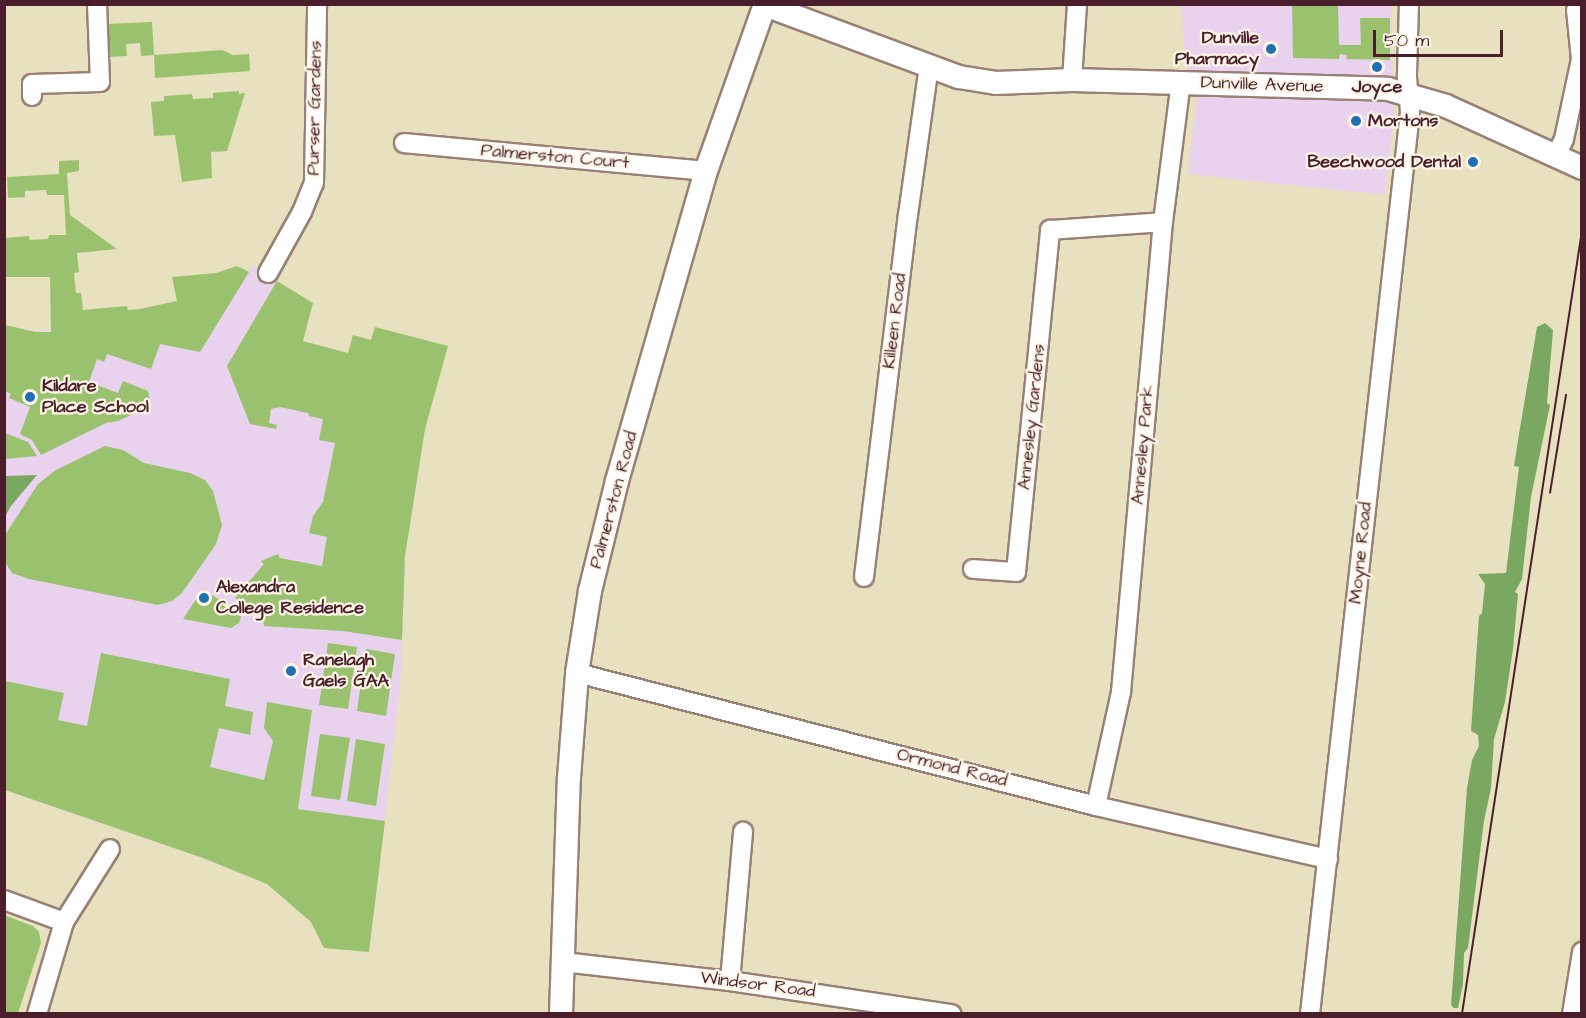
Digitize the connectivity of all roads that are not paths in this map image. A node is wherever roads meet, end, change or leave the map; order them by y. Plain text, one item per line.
1 (97, 4) edge
2 (317, 4) edge
3 (1077, 4) edge
4 (1409, 4) edge
5 (765, 5) edge
6 (1576, 10) dead end
7 (929, 66) junction
8 (1072, 80) junction
9 (1181, 82) junction
10 (1409, 93) junction
11 (32, 96) dead end
12 (404, 143) dead end
13 (1555, 157) junction
14 (1581, 168) edge
15 (706, 171) junction
16 (1163, 222) junction
17 (268, 273) dead end
18 (974, 569) dead end
19 (864, 577) dead end
20 (576, 673) junction
21 (1096, 806) junction
22 (742, 832) dead end
23 (110, 849) dead end
24 (1328, 860) junction
25 (4, 900) edge
26 (64, 922) junction
27 (1581, 952) edge
28 (563, 962) junction
29 (730, 981) junction
30 (37, 1014) edge
31 (561, 1014) edge
32 (952, 1014) edge
33 (1310, 1014) edge
34 (1572, 1014) edge

1 - 11 street
2 - 17 street, Purser Gardens
3 - 8 street
4 - 10 street, Moyne Road
5 - 7 street, Dunville Avenue
5 - 15 street, Palmerston Road
6 - 13 street
7 - 8 street, Dunville Avenue
7 - 19 street, Killeen Road
8 - 9 street, Dunville Avenue
9 - 10 street, Dunville Avenue
9 - 16 street, Annesley Park
10 - 13 street, Dunville Avenue
10 - 24 street, Moyne Road
12 - 15 street, Palmerston Court
13 - 14 street, Dunville Avenue
15 - 20 street, Palmerston Road
16 - 18 street, Annesley Gardens
16 - 21 street, Annesley Park
20 - 21 street, Ormond Road
20 - 28 street, Palmerston Road
21 - 24 street, Ormond Road
22 - 29 street
23 - 26 street
24 - 33 street, Moyne Road
25 - 26 street
26 - 30 street
27 - 34 street
28 - 29 street, Windsor Road
28 - 31 street, Palmerston Road
29 - 32 street, Windsor Road

